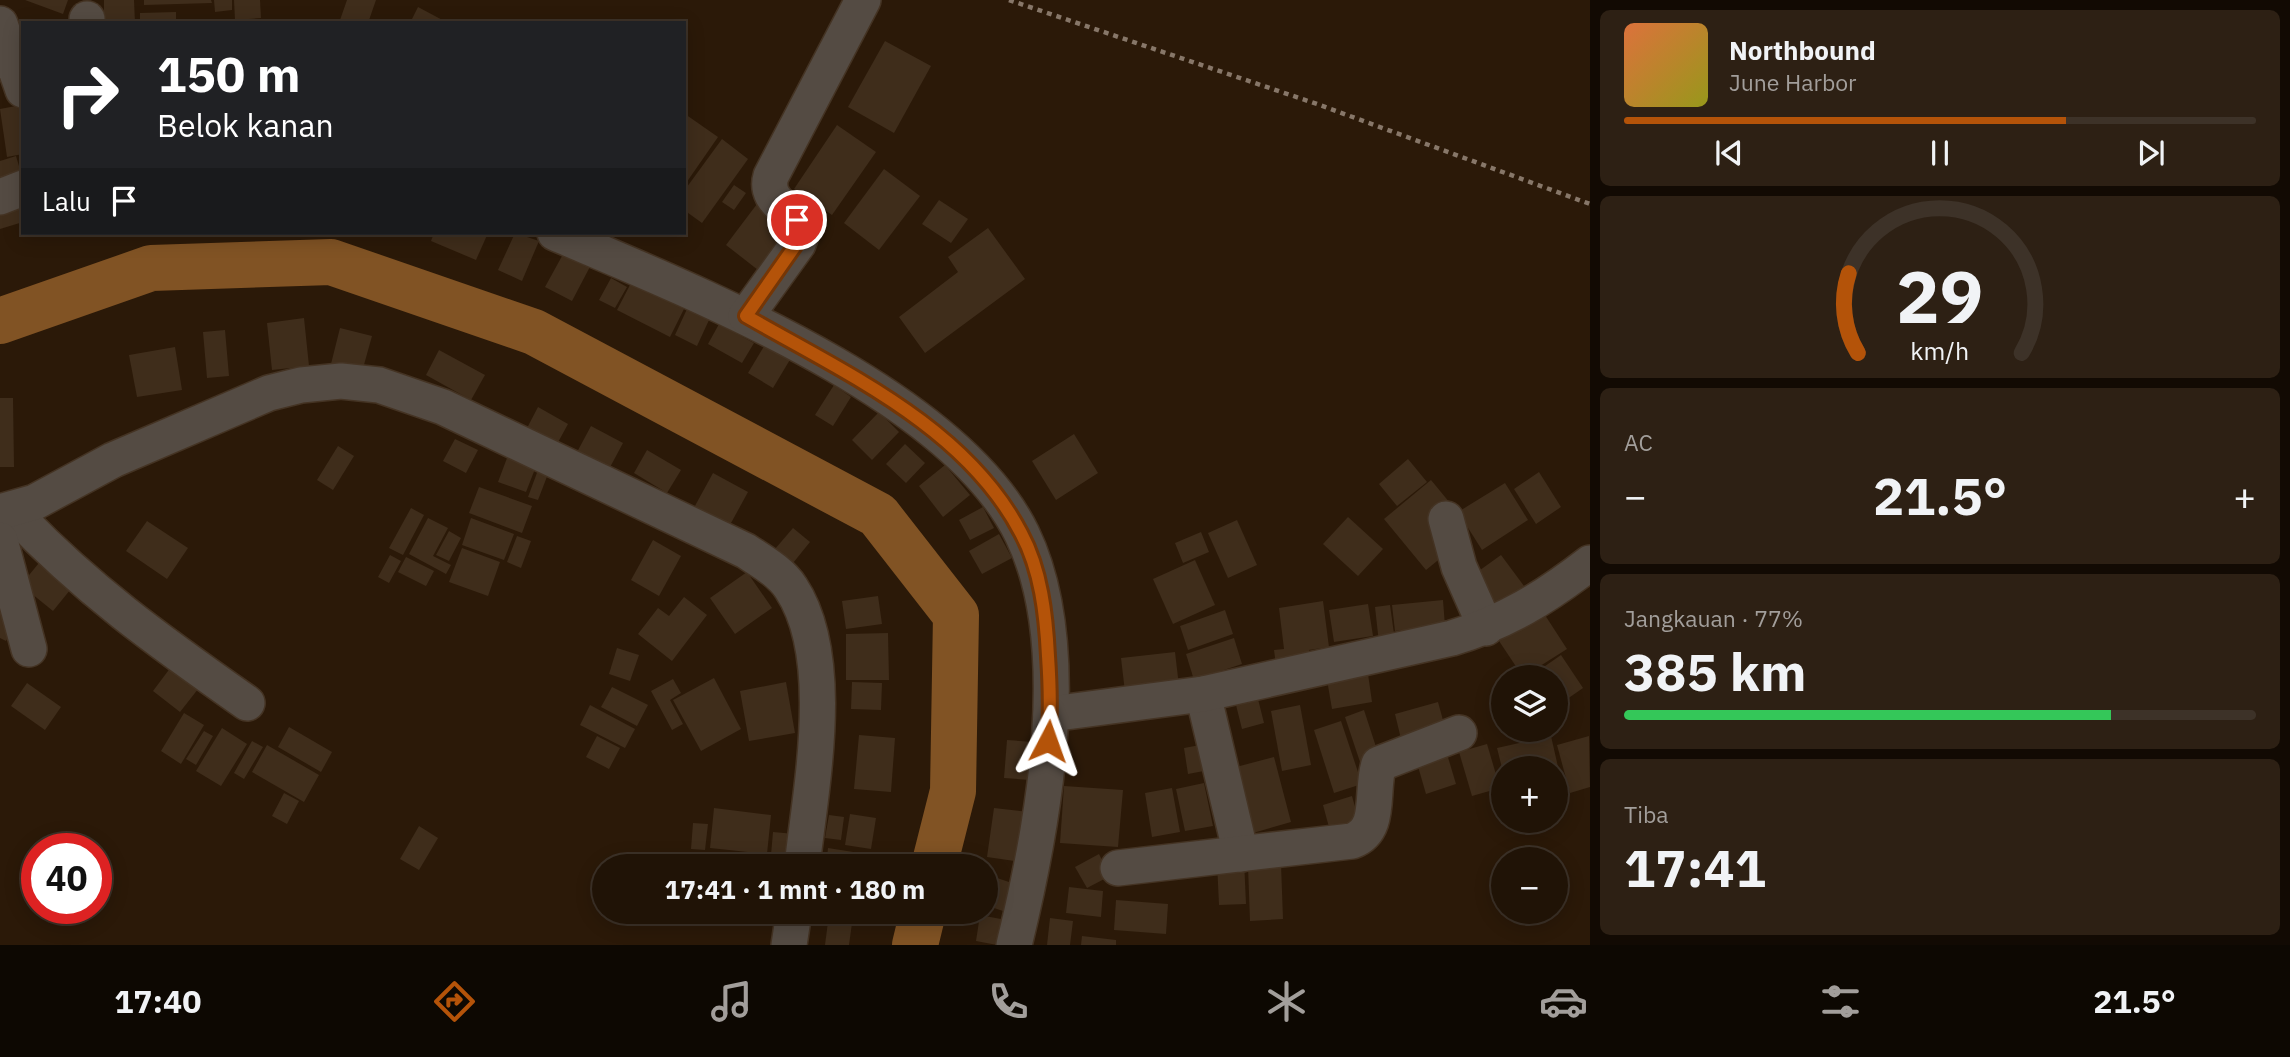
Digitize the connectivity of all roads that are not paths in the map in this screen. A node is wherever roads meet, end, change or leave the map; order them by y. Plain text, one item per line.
1 (863, 0) edge
2 (0, 24) edge
3 (21, 84) edge
4 (21, 189) edge
5 (0, 197) edge
6 (560, 235) edge
7 (746, 316) junction
8 (1446, 519) dead end
9 (4, 521) edge
10 (1590, 563) edge
11 (1486, 628) junction
12 (29, 649) dead end
13 (1203, 694) junction
14 (247, 703) dead end
15 (1051, 714) junction
16 (1459, 733) dead end
17 (803, 854) edge
18 (1241, 854) junction
19 (1118, 868) dead end
20 (792, 924) edge
21 (789, 945) edge
22 (1014, 945) edge

1 - 7 street
2 - 3 street
4 - 5 street
6 - 7 street
7 - 15 street
8 - 11 street
9 - 12 street
9 - 14 street
9 - 17 street
10 - 11 street
11 - 13 street
13 - 15 street
13 - 18 street
15 - 22 street
16 - 18 street
18 - 19 street
20 - 21 street

